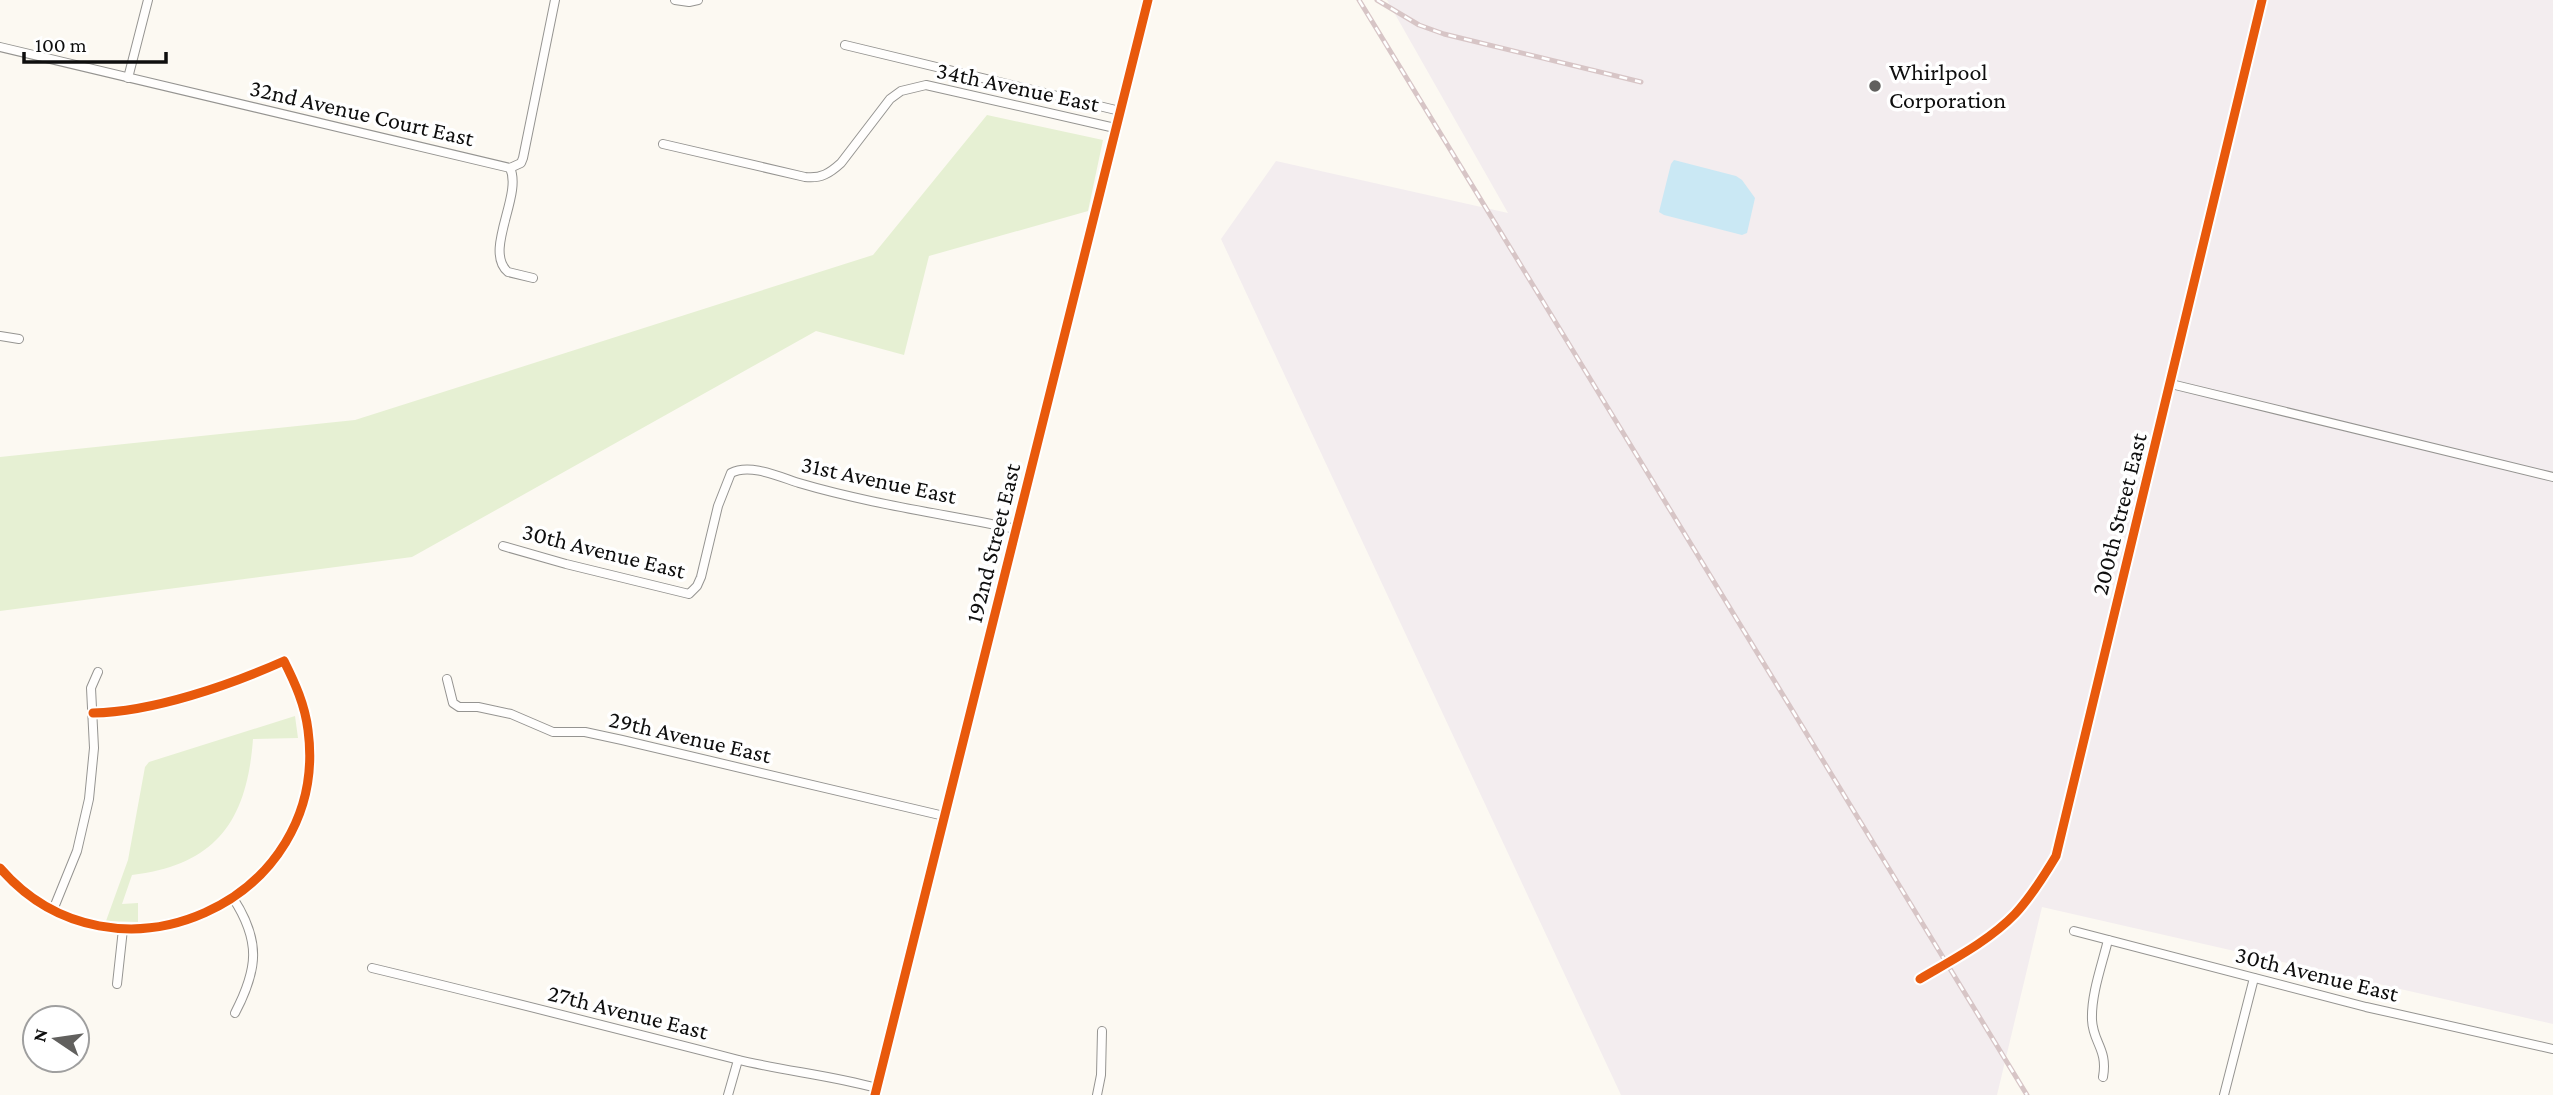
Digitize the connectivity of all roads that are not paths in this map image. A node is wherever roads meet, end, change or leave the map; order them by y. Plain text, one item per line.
1 (148, 0) edge
2 (555, 0) edge
3 (675, 0) edge
4 (698, 0) edge
5 (1148, 0) edge
6 (2262, 0) edge
7 (845, 44) dead end
8 (0, 47) edge
9 (128, 78) junction
10 (1120, 111) junction
11 (1115, 128) junction
12 (663, 144) dead end
13 (510, 168) junction
14 (533, 278) dead end
15 (0, 337) edge
16 (19, 339) dead end
17 (2171, 384) junction
18 (734, 470) joint
19 (2553, 477) edge
20 (1016, 529) junction
21 (503, 546) dead end
22 (98, 672) dead end
23 (447, 679) dead end
24 (93, 713) junction
25 (944, 817) junction
26 (0, 868) edge
27 (3, 879) edge
28 (233, 898) junction
29 (53, 910) junction
30 (123, 929) junction
31 (2074, 931) dead end
32 (2108, 940) junction
33 (372, 968) dead end
34 (2253, 978) junction
35 (1920, 979) dead end
36 (117, 984) dead end
37 (235, 1013) dead end
38 (1102, 1031) dead end
39 (2553, 1049) edge
40 (738, 1060) junction
41 (2103, 1077) dead end
42 (875, 1092) edge
43 (728, 1095) edge
44 (1097, 1095) edge
45 (2224, 1095) edge

1 - 9 street
2 - 13 street
3 - 4 street
5 - 10 street, 192nd Street East
6 - 17 street, 200th Street East
7 - 10 street
8 - 9 street, 32nd Avenue Court East
9 - 13 street, 32nd Avenue Court East
10 - 11 street, 192nd Street East
11 - 12 street, 34th Avenue East
11 - 20 street, 192nd Street East
13 - 14 street
15 - 16 street
17 - 19 street
17 - 35 street, 200th Street East
18 - 20 street, 31st Avenue East
18 - 21 street, 30th Avenue East
20 - 25 street, 192nd Street East
22 - 24 street
23 - 25 street, 29th Avenue East
24 - 28 street
24 - 29 street
25 - 42 street, 192nd Street East
26 - 27 street
27 - 29 street
28 - 30 street
28 - 37 street
29 - 30 street
30 - 36 street
31 - 32 street, 30th Avenue East
32 - 34 street, 30th Avenue East
32 - 41 street
33 - 40 street, 27th Avenue East
34 - 39 street, 30th Avenue East
34 - 45 street
38 - 44 street
40 - 42 street, 27th Avenue East
40 - 43 street

